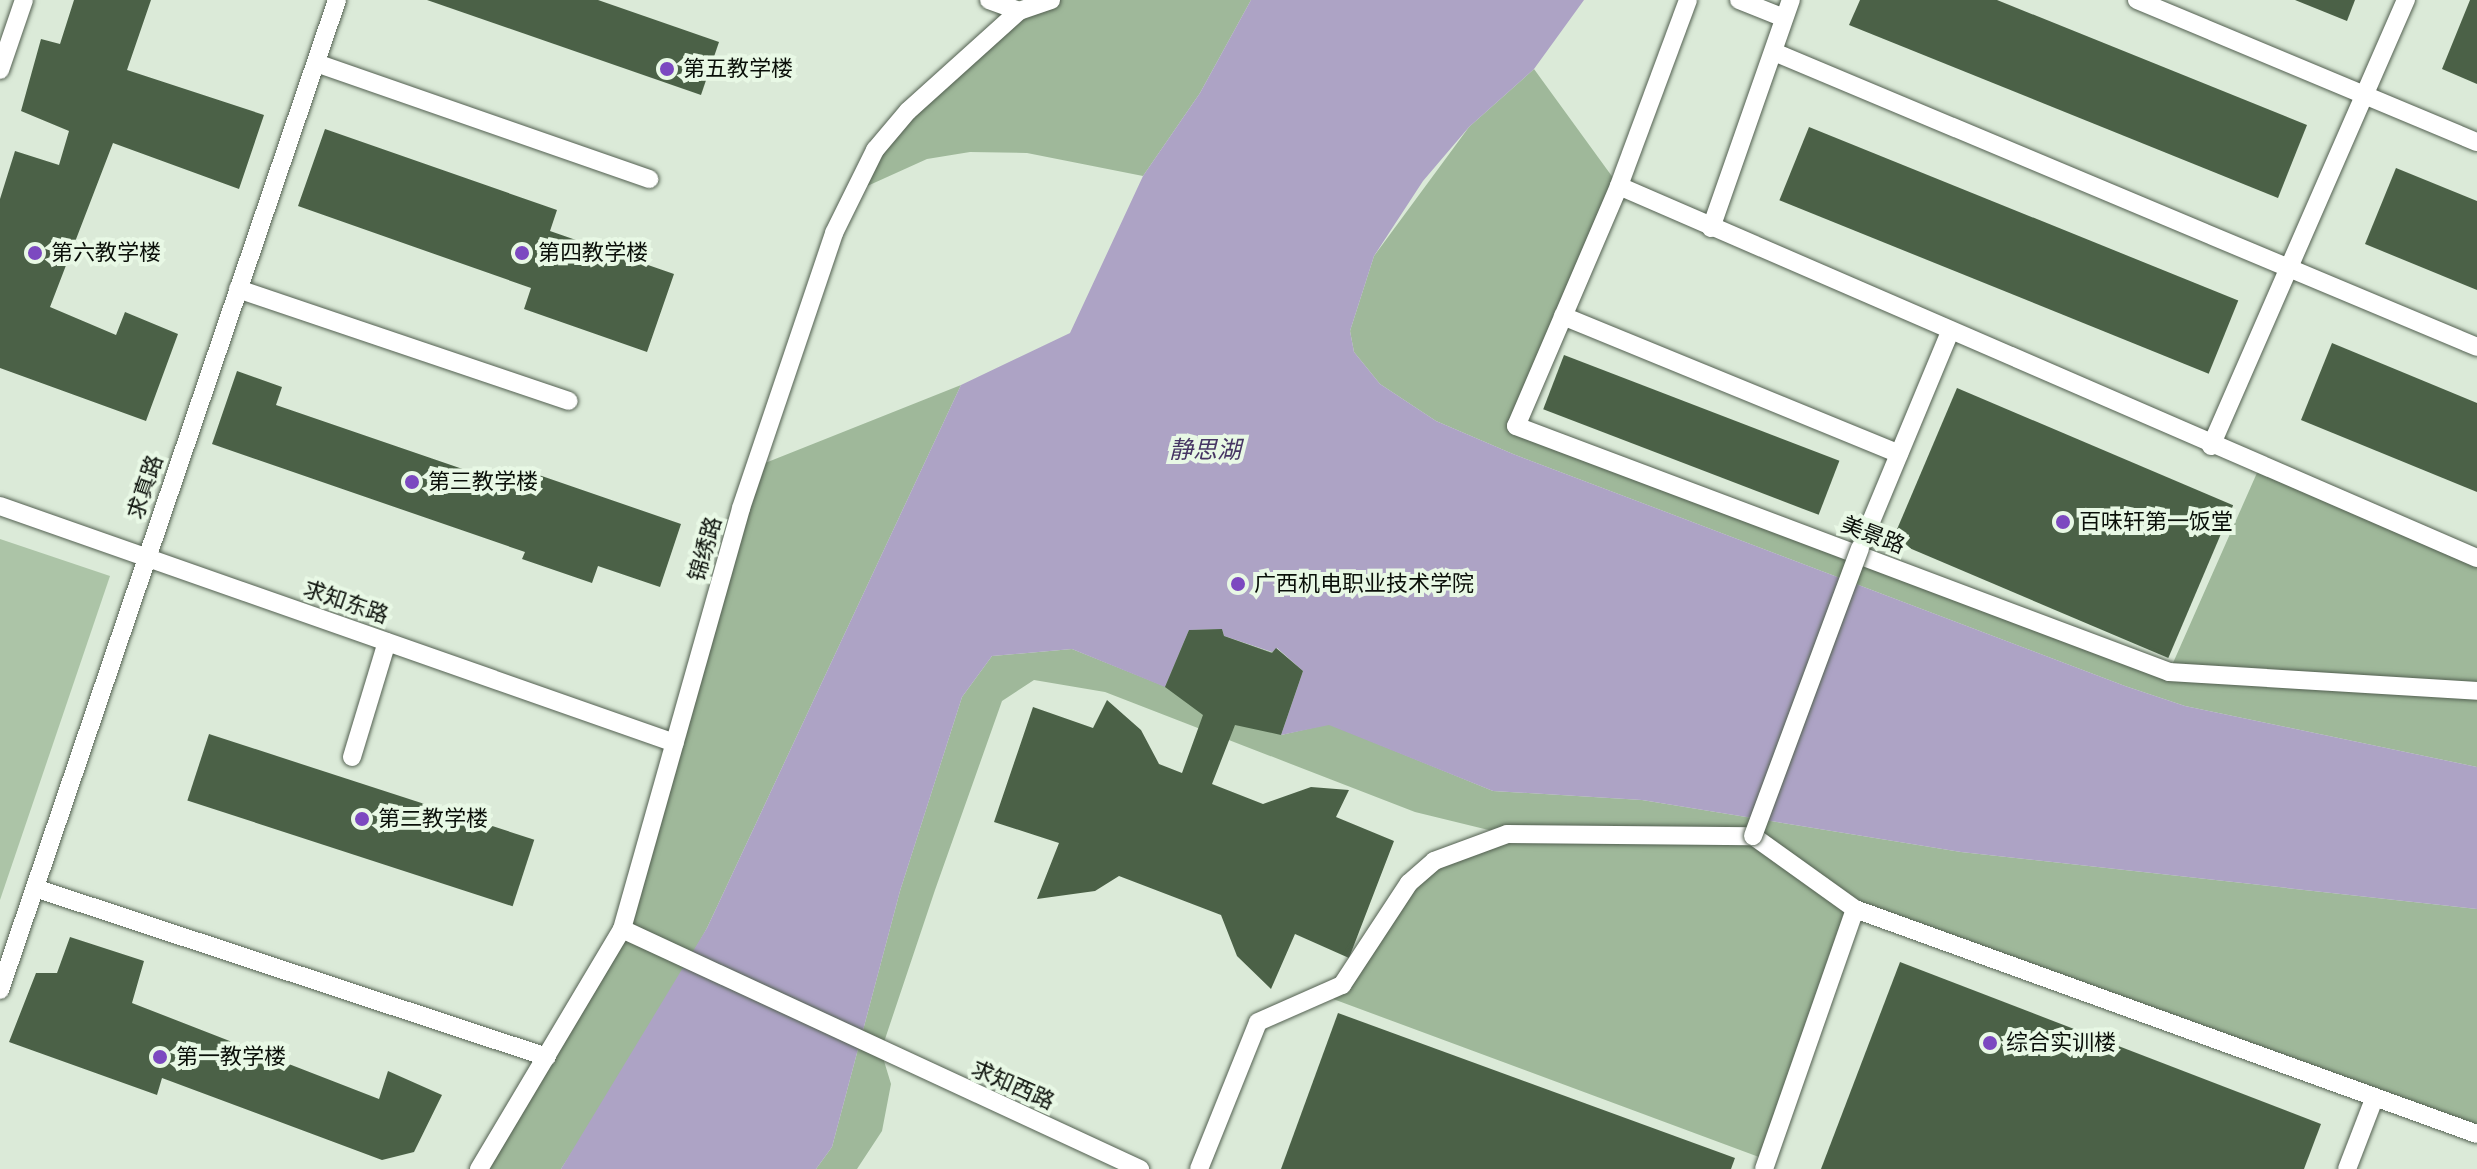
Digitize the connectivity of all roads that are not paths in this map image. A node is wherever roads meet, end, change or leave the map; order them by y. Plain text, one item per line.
1 (24, 0) edge
2 (337, 0) edge
3 (989, 0) edge
4 (1051, 0) edge
5 (1688, 0) edge
6 (1739, 0) edge
7 (1791, 0) edge
8 (2137, 0) edge
9 (2406, 0) edge
10 (1019, 11) junction
11 (1784, 18) junction
12 (1774, 52) junction
13 (316, 63) junction
14 (0, 70) edge
15 (2366, 95) junction
16 (2477, 142) edge
17 (649, 179) dead end
18 (1619, 186) junction
19 (1711, 228) junction
20 (2290, 268) junction
21 (238, 289) junction
22 (1563, 316) junction
23 (1950, 332) junction
24 (2477, 347) edge
25 (569, 401) dead end
26 (2211, 446) junction
27 (1899, 454) junction
28 (0, 506) edge
29 (146, 557) junction
30 (2477, 558) edge
31 (387, 642) junction
32 (2477, 691) edge
33 (675, 743) junction
34 (352, 757) dead end
35 (1753, 836) junction
36 (35, 888) junction
37 (1855, 909) junction
38 (622, 929) junction
39 (0, 990) edge
40 (547, 1057) junction
41 (2374, 1099) junction
42 (2477, 1134) edge
43 (479, 1169) edge
44 (1140, 1169) edge
45 (1199, 1169) edge
46 (1764, 1169) edge
47 (2347, 1169) edge

1 - 14 lane
2 - 13 lane, 求真路
3 - 10 lane
4 - 10 lane, 锦绣路
5 - 18 lane, 美景路
6 - 11 lane
7 - 11 lane
8 - 15 lane
9 - 15 lane
10 - 33 lane, 锦绣路
11 - 12 lane
12 - 19 lane
12 - 20 lane
13 - 17 lane
13 - 21 lane, 求真路
15 - 16 lane
15 - 20 lane
18 - 19 lane
18 - 22 lane, 美景路
19 - 23 lane
20 - 24 lane
20 - 26 lane
21 - 25 lane
21 - 29 lane, 求真路
22 - 27 lane
22 - 32 lane, 美景路
23 - 26 lane
23 - 27 lane
26 - 30 lane
27 - 35 lane, bridge
28 - 29 lane, 求知东路
29 - 31 lane, 求知东路
29 - 36 lane, 求真路
31 - 33 lane, 求知东路
31 - 34 lane
33 - 38 lane, 锦绣路
35 - 37 lane
35 - 45 lane
36 - 39 lane, 求真路
36 - 40 lane
37 - 41 lane
37 - 46 lane
38 - 40 lane, 锦绣路
38 - 44 lane, 求知西路
40 - 43 lane, 锦绣路
41 - 42 lane
41 - 47 lane

